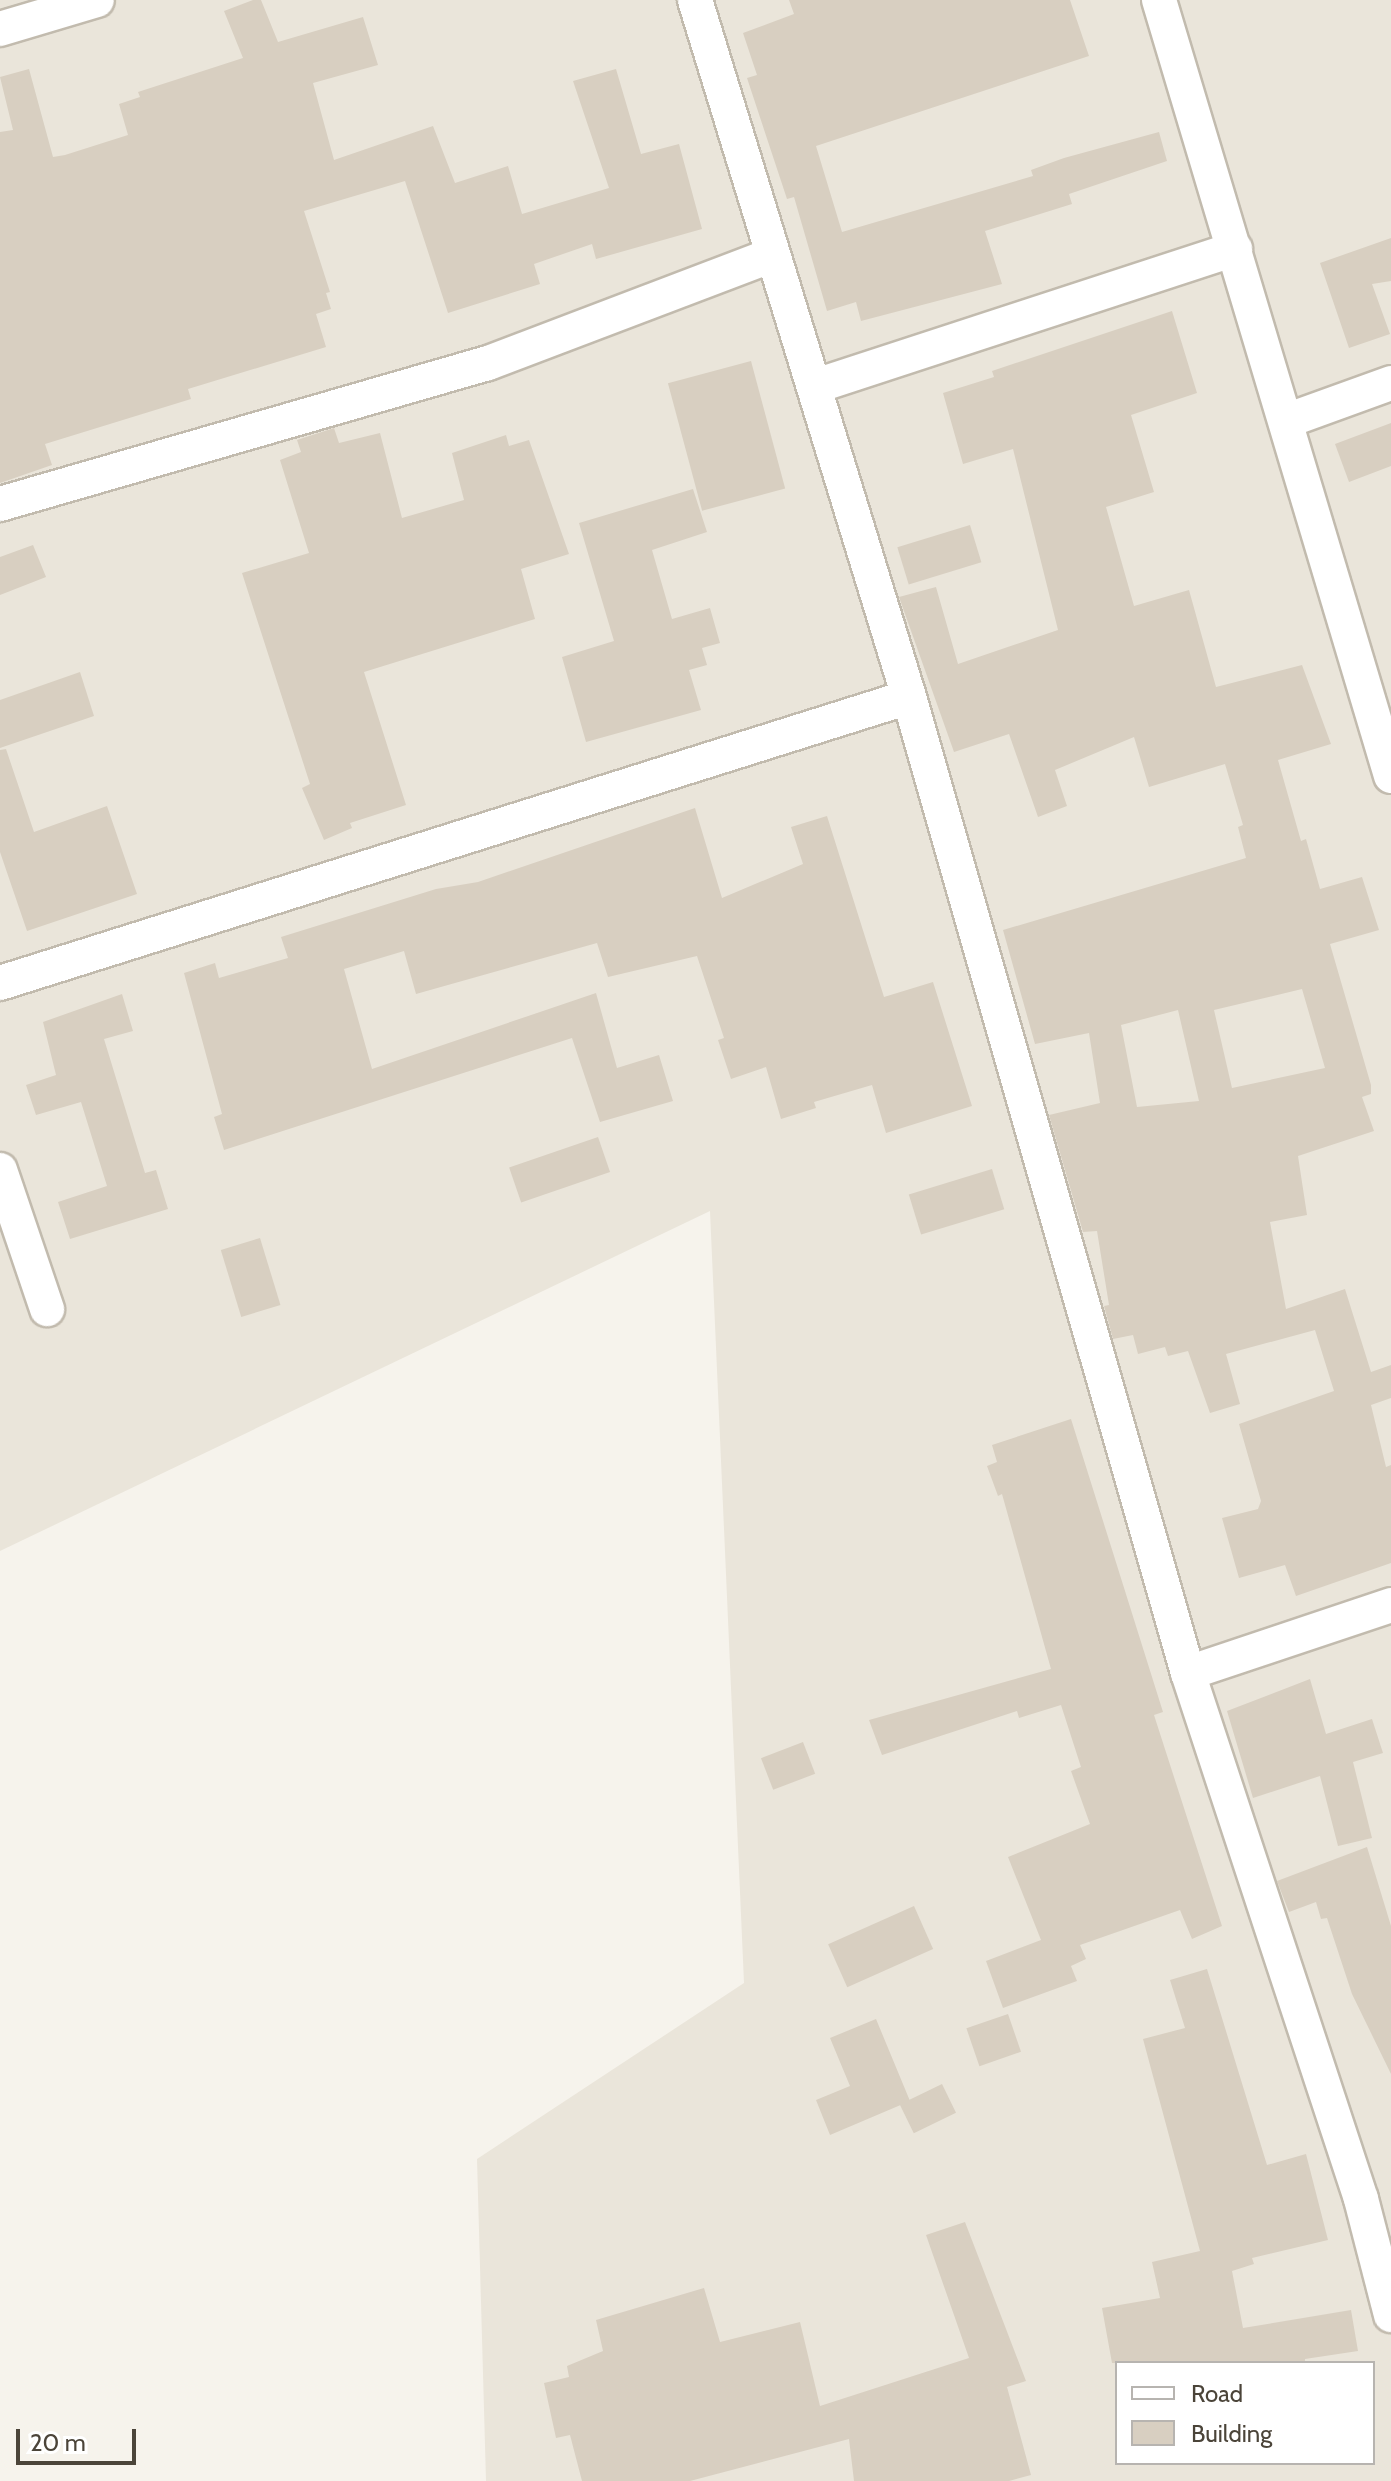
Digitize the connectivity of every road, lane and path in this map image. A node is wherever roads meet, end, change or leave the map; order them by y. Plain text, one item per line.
1 (97, 0) edge
2 (695, 0) edge
3 (1159, 0) edge
4 (0, 29) edge
5 (1235, 249) junction
6 (772, 255) junction
7 (1391, 383) edge
8 (816, 386) junction
9 (1286, 421) junction
10 (0, 504) edge
11 (909, 697) junction
12 (1391, 776) edge
13 (0, 983) edge
14 (0, 1170) edge
15 (47, 1309) dead end
16 (1391, 1605) edge
17 (1188, 1673) junction
18 (1391, 2315) edge

1 - 4 street
2 - 6 street
3 - 5 street
5 - 8 street
5 - 9 street
6 - 8 street
6 - 10 street
7 - 9 street
8 - 11 street
9 - 12 street
11 - 13 street
11 - 17 street
14 - 15 street
16 - 17 street
17 - 18 street

